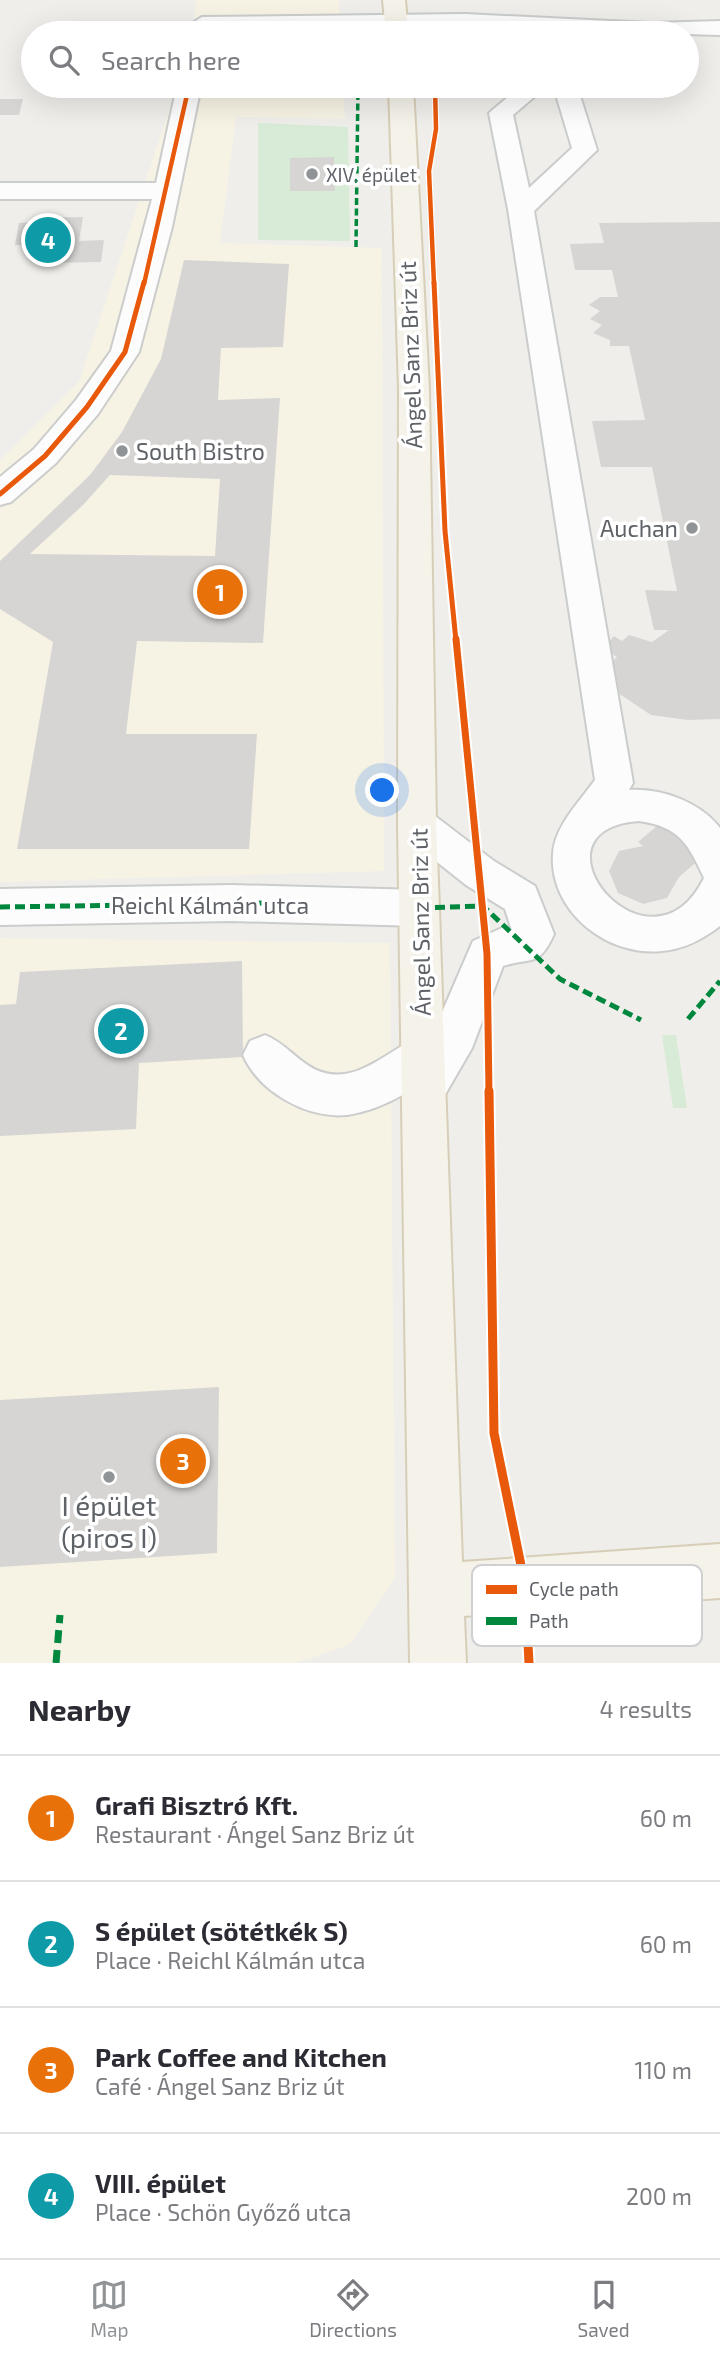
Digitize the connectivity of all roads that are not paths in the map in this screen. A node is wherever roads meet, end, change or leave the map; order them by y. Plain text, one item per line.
1 (430, 0) edge
2 (465, 20) junction
3 (443, 21) edge
4 (474, 21) edge
5 (699, 28) edge
6 (720, 28) edge
7 (186, 98) edge
8 (402, 98) edge
9 (519, 98) edge
10 (569, 98) edge
11 (0, 191) edge
12 (167, 191) junction
13 (521, 209) junction
14 (0, 494) edge
15 (608, 746) junction
16 (688, 820) junction
17 (417, 824) junction
18 (585, 825) junction
19 (720, 870) edge
20 (720, 886) edge
21 (0, 907) edge
22 (420, 908) junction
23 (265, 1055) dead end
24 (423, 1072) junction
25 (720, 1571) edge
26 (702, 1572) edge
27 (472, 1588) edge
28 (436, 1591) junction
29 (438, 1663) edge

1 - 2 street
2 - 3 street
2 - 4 street
5 - 6 street
7 - 12 street
8 - 17 main road, Ángel Sanz Briz út
9 - 13 street
10 - 13 street
11 - 12 street
12 - 14 street
13 - 15 street
15 - 16 street
15 - 18 street
16 - 18 street
16 - 19 street
17 - 22 main road, Ángel Sanz Briz út
17 - 24 street
18 - 20 street
21 - 22 street, Reichl Kálmán utca
22 - 24 main road, Ángel Sanz Briz út
23 - 24 street
24 - 28 main road, Ángel Sanz Briz út
25 - 26 main road
27 - 28 main road
28 - 29 main road, Ángel Sanz Briz út

